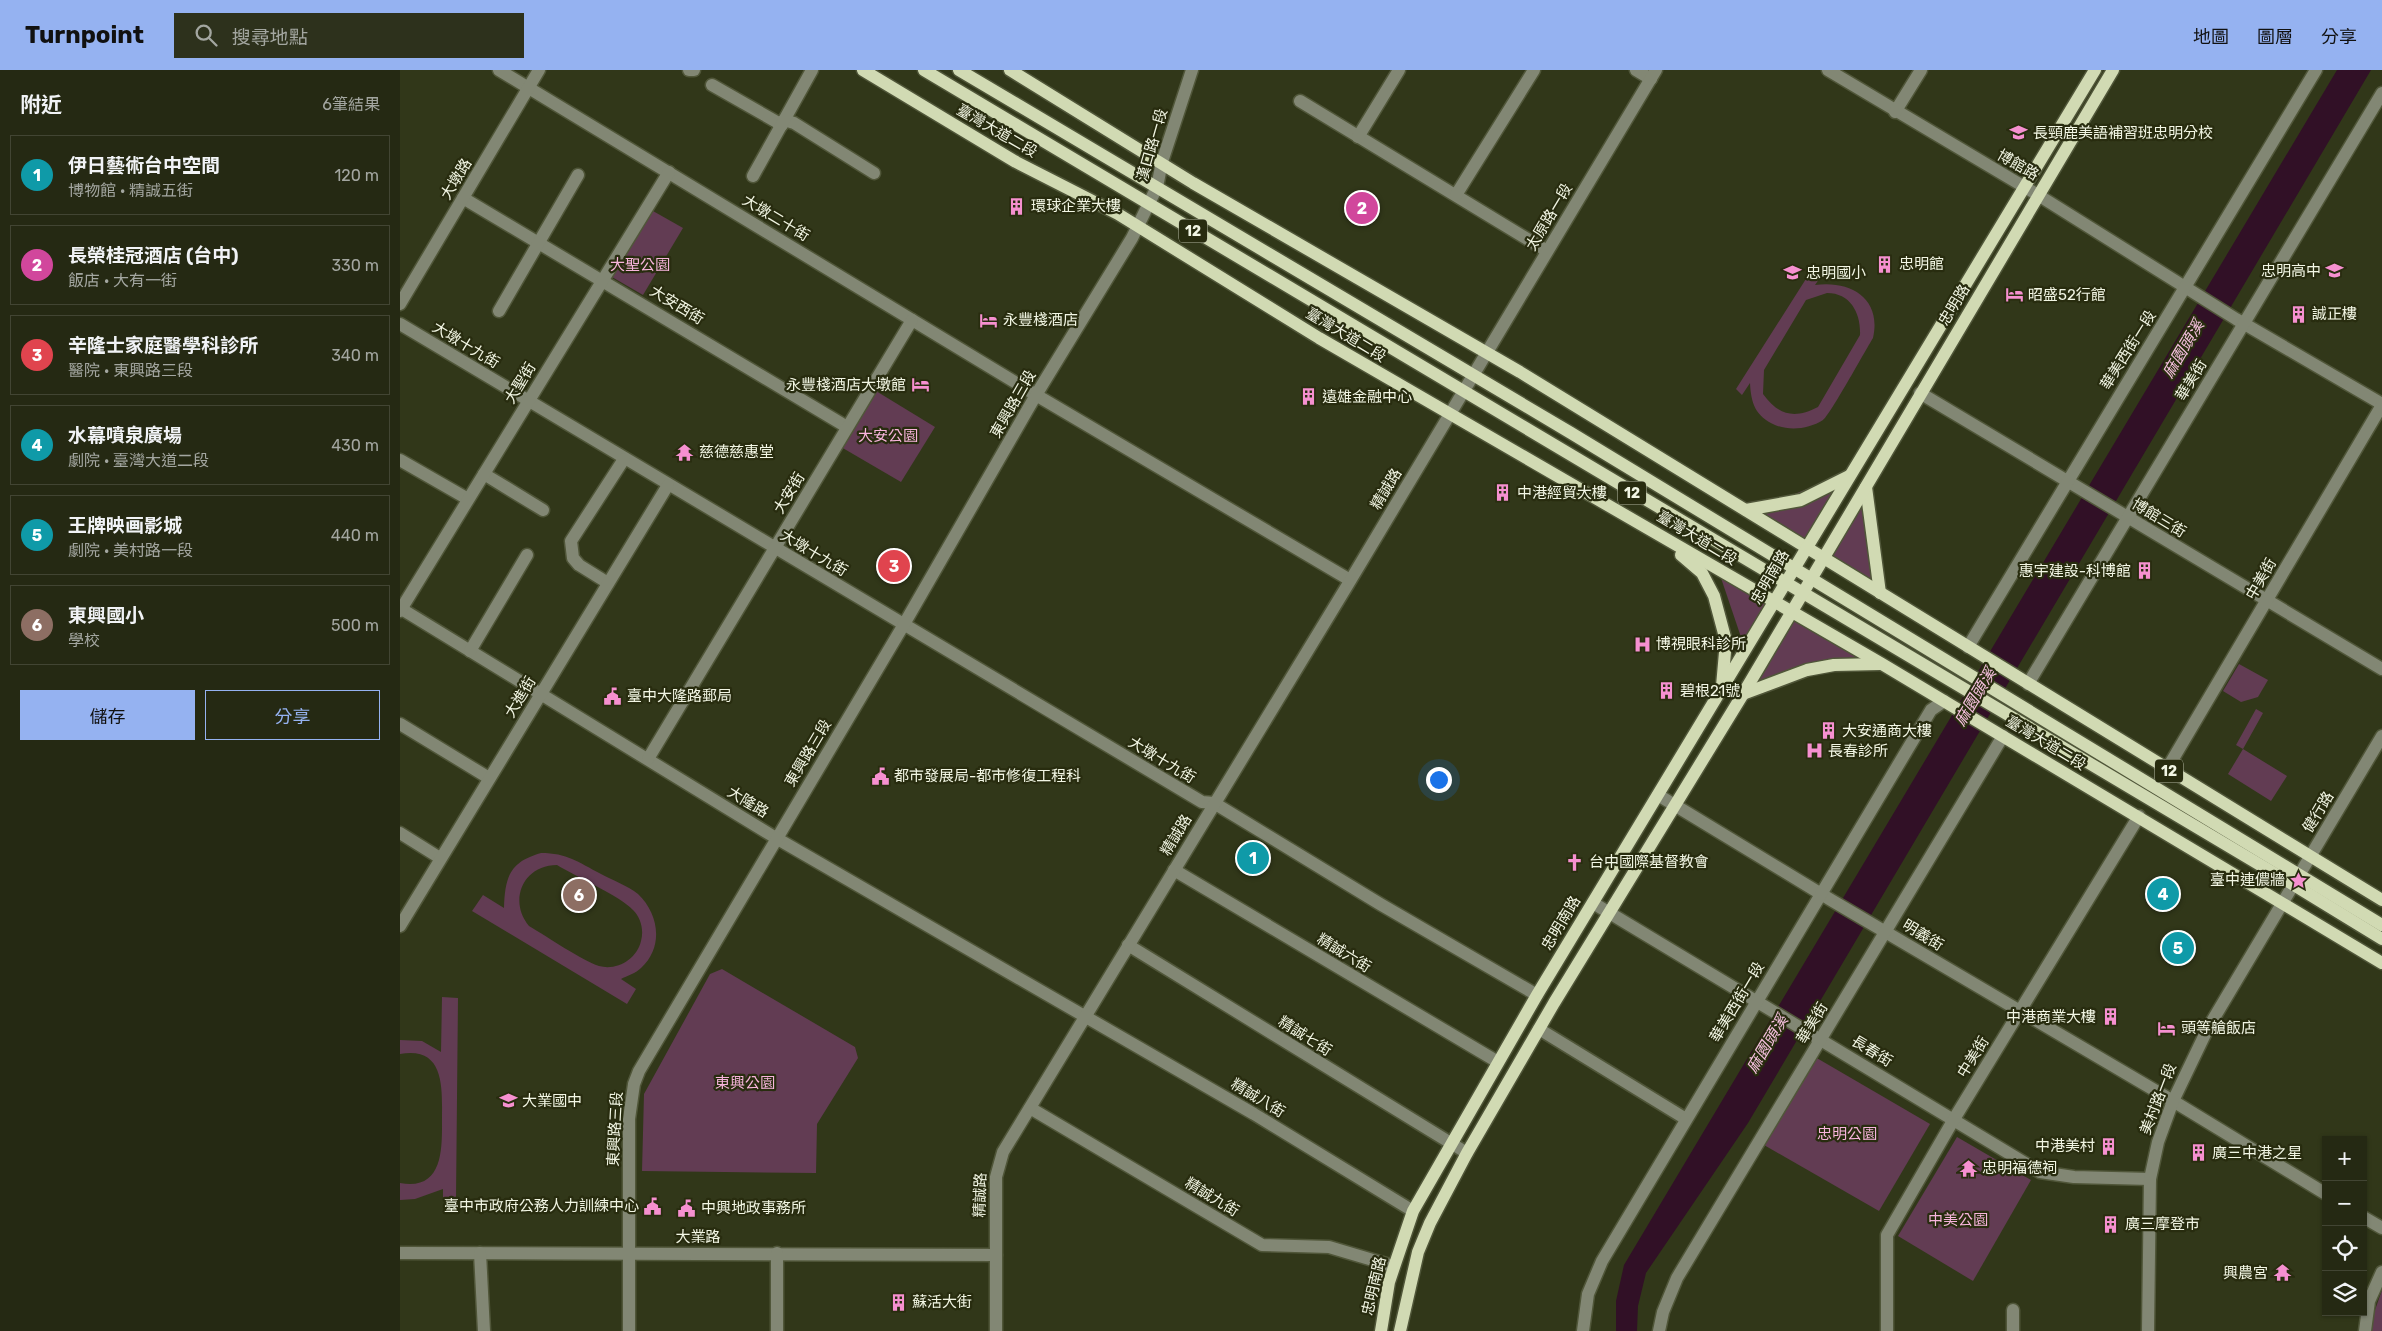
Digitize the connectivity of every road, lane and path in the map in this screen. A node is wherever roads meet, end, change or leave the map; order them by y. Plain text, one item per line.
1 (499, 70) edge
2 (539, 70) edge
3 (689, 70) edge
4 (694, 70) edge
5 (812, 70) edge
6 (862, 70) edge
7 (924, 70) edge
8 (959, 70) edge
9 (1010, 70) edge
10 (1192, 70) edge
11 (1399, 70) edge
12 (1534, 70) edge
13 (1636, 70) edge
14 (1828, 70) edge
15 (1921, 70) edge
16 (2095, 70) edge
17 (2113, 70) edge
18 (2316, 70) edge
19 (1654, 74) edge
20 (712, 85) dead end
21 (529, 88) junction
22 (2382, 93) edge
23 (1300, 101) dead end
24 (1895, 112) junction
25 (783, 123) junction
26 (1358, 137) junction
27 (1162, 162) junction
28 (669, 172) junction
29 (874, 173) dead end
30 (578, 175) dead end
31 (753, 176) dead end
32 (1157, 187) junction
33 (2023, 188) junction
34 (1456, 195) junction
35 (2038, 195) junction
36 (463, 198) junction
37 (1150, 205) junction
38 (1138, 227) junction
39 (539, 242) junction
40 (1547, 251) junction
41 (603, 280) junction
42 (2188, 288) junction
43 (400, 304) edge
44 (499, 311) dead end
45 (912, 320) junction
46 (2240, 321) junction
47 (400, 324) edge
48 (1486, 353) junction
49 (1469, 382) junction
50 (1920, 393) junction
51 (1036, 395) junction
52 (528, 401) junction
53 (2382, 405) edge
54 (1450, 414) junction
55 (847, 427) junction
56 (624, 459) junction
57 (400, 460) edge
58 (484, 474) junction
59 (1849, 476) junction
60 (2069, 483) junction
61 (668, 485) junction
62 (1866, 487) junction
63 (468, 499) junction
64 (543, 510) dead end
65 (1746, 510) junction
66 (2125, 516) junction
67 (1653, 531) junction
68 (1805, 548) junction
69 (774, 549) junction
70 (527, 555) dead end
71 (1823, 557) junction
72 (1793, 568) junction
73 (1811, 578) junction
74 (1350, 580) junction
75 (1786, 582) junction
76 (608, 583) junction
77 (1803, 592) junction
78 (1880, 593) junction
79 (2267, 602) junction
80 (1773, 603) junction
81 (400, 609) edge
82 (1791, 612) junction
83 (904, 626) junction
84 (1968, 647) junction
85 (470, 651) junction
86 (1882, 664) junction
87 (2382, 669) edge
88 (2028, 684) junction
89 (1722, 691) junction
90 (541, 694) junction
91 (1743, 694) junction
92 (1944, 701) junction
93 (400, 724) edge
94 (2003, 736) junction
95 (2382, 736) edge
96 (648, 759) junction
97 (2167, 770) junction
98 (489, 778) junction
99 (1658, 795) junction
100 (1214, 804) junction
101 (1675, 805) junction
102 (2139, 816) junction
103 (400, 833) edge
104 (776, 838) junction
105 (2311, 856) junction
106 (440, 858) junction
107 (1174, 870) junction
108 (2297, 879) junction
109 (1820, 892) junction
110 (2382, 900) edge
111 (1593, 903) junction
112 (2283, 904) junction
113 (1610, 912) junction
114 (2382, 925) edge
115 (400, 926) edge
116 (1881, 929) junction
117 (2382, 940) edge
118 (1128, 945) junction
119 (2382, 963) edge
120 (1536, 995) junction
121 (1760, 1002) junction
122 (2020, 1011) junction
123 (1085, 1015) junction
124 (1539, 1029) junction
125 (1817, 1037) junction
126 (1498, 1062) junction
127 (2173, 1101) junction
128 (1030, 1108) junction
129 (1954, 1118) junction
130 (1686, 1119) junction
131 (1450, 1144) junction
132 (1467, 1153) junction
133 (2150, 1179) junction
134 (2322, 1192) edge
135 (1413, 1211) junction
136 (2367, 1219) edge
137 (2382, 1228) edge
138 (400, 1254) edge
139 (480, 1254) junction
140 (629, 1254) junction
141 (778, 1254) junction
142 (996, 1255) junction
143 (1394, 1266) junction
144 (2382, 1272) edge
145 (2013, 1310) dead end
146 (484, 1331) edge
147 (629, 1331) edge
148 (777, 1331) edge
149 (996, 1331) edge
150 (1381, 1331) edge
151 (1400, 1331) edge
152 (1583, 1331) edge
153 (1659, 1331) edge
154 (1887, 1331) edge
155 (2013, 1331) edge
156 (2148, 1331) edge
157 (2365, 1331) edge

1 - 21 street, 大墩二十街
2 - 21 street, 大墩路
3 - 4 street
5 - 25 street
6 - 38 main road, 臺灣大道二段 / 12
7 - 37 main road, 臺灣大道二段 / 12
8 - 32 main road, 臺灣大道二段 / 12
9 - 27 main road, 12
10 - 27 street, 漢口路一段
11 - 26 street
12 - 34 street
13 - 19 street
14 - 24 street, 博館路
15 - 24 street
16 - 33 main road, 忠明路
17 - 35 main road, 忠明路
18 - 42 street, 華美西街一段
19 - 40 street, 太原路一段
20 - 25 street
21 - 28 street, 大墩二十街
21 - 36 street, 大墩路
22 - 46 street, 華美街
23 - 26 street
24 - 33 street, 博館路
25 - 29 street
25 - 31 street
26 - 34 street
27 - 32 street, 漢口路一段
27 - 48 main road, 12
28 - 41 street, 大聖街
28 - 45 street, 大墩二十街
30 - 39 street
32 - 37 street, 漢口路一段
32 - 49 main road, 臺灣大道二段 / 12
33 - 35 street, 博館路
33 - 59 main road, 忠明路
34 - 40 street
35 - 42 street, 博館路
35 - 50 main road, 忠明路
36 - 39 street, 大安西街
36 - 43 street, 大墩路
37 - 38 street, 漢口路一段
37 - 49 main road, 臺灣大道二段 / 12
38 - 51 street, 東興路三段
38 - 54 main road, 臺灣大道二段 / 12
39 - 41 street, 大安西街
39 - 44 street
40 - 48 street, 太原路一段
41 - 52 street, 大聖街
41 - 55 street, 大安西街
42 - 46 street, 博館路
42 - 60 street, 華美西街一段
45 - 51 street, 大墩二十街
45 - 55 street, 大安街
46 - 53 street
46 - 66 street, 華美街
47 - 52 street, 大墩十九街
48 - 49 street, 太原路一段
48 - 65 main road, 12
49 - 54 street, 精誠路
49 - 72 main road, 臺灣大道二段 / 12
49 - 75 main road, 臺灣大道二段 / 12
50 - 60 street, 博館三街
50 - 62 main road, 忠明路
51 - 74 street, 大墩二十街
51 - 83 street, 東興路三段
52 - 56 street, 大墩十九街
52 - 58 street, 大聖街
53 - 79 street, 中美街
54 - 67 main road, 臺灣大道二段 / 12
54 - 74 street, 精誠路
55 - 69 street, 大安街
56 - 61 street, 大墩十九街
56 - 76 street
57 - 63 street
58 - 63 street, 大聖街
58 - 64 street
59 - 65 main road
59 - 68 main road, 忠明路
60 - 66 street, 博館三街
60 - 84 street, 華美西街一段
61 - 69 street, 大墩十九街
61 - 76 street, 大進街
62 - 71 main road, 忠明路
62 - 78 main road
63 - 81 street, 大聖街
65 - 68 main road, 12
66 - 79 street, 博館三街
66 - 88 street, 華美街
67 - 80 main road, 臺灣大道二段 / 12
67 - 89 main road
68 - 71 main road, 12
68 - 72 main road, 忠明南路
69 - 83 street, 大墩十九街
69 - 96 street, 大安街
70 - 85 street
71 - 73 main road
71 - 78 main road, 12
72 - 73 main road, 臺灣大道二段 / 12
72 - 75 main road, 忠明南路
73 - 77 main road
73 - 108 main road, 臺灣大道二段 / 12
74 - 100 street, 精誠路
75 - 77 main road, 臺灣大道二段 / 12
75 - 80 main road, 忠明南路
76 - 90 street, 大進街
77 - 82 main road
77 - 108 main road, 臺灣大道二段 / 12
78 - 84 main road, 12
79 - 87 street, 博館三街
79 - 97 street, 中美街
80 - 82 main road, 臺灣大道二段 / 12
80 - 89 main road, 忠明南路
81 - 85 street, 大隆路
82 - 86 main road, 臺灣大道二段 / 12
82 - 91 main road
83 - 100 street, 大墩十九街
83 - 104 street, 東興路三段
84 - 88 main road, 12
85 - 90 street, 大隆路
86 - 91 main road
86 - 92 main road, 臺灣大道二段 / 12
88 - 97 main road, 12
89 - 99 main road, 忠明南路
90 - 96 street, 大隆路
90 - 98 street, 大進街
91 - 101 main road
92 - 94 main road, 臺灣大道二段 / 12
92 - 109 street, 華美西街一段
93 - 98 street
94 - 102 main road, 臺灣大道二段 / 12
94 - 116 street, 華美街
95 - 105 street, 健行路
96 - 104 street, 大隆路
97 - 105 main road, 12
98 - 106 street, 大進街
99 - 101 street, 明義街
99 - 111 main road, 忠明南路
100 - 107 street, 精誠路
100 - 120 street, 大墩十九街
101 - 109 street, 明義街
101 - 113 main road
102 - 112 main road, 臺灣大道二段 / 12
102 - 122 street, 中美街
103 - 106 street
104 - 123 street, 大隆路
104 - 140 street, 東興路三段
105 - 108 street, 健行路
105 - 110 main road, 12
106 - 115 street, 大進街
107 - 118 street, 精誠路
107 - 126 street, 精誠六街
108 - 112 street, 健行路
108 - 114 main road, 臺灣大道二段 / 12
108 - 117 main road, 臺灣大道二段 / 12
109 - 116 street, 明義街
109 - 121 street, 華美西街一段
111 - 113 street, 長春街
111 - 120 main road, 忠明南路
112 - 119 main road, 臺灣大道二段 / 12
112 - 127 street, 美村路一段
113 - 121 street, 長春街
113 - 124 main road
116 - 122 street, 明義街
116 - 125 street, 華美街
118 - 123 street, 精誠路
118 - 131 street, 精誠七街
120 - 126 main road, 忠明南路
121 - 125 street, 長春街
121 - 130 street, 華美西街一段
122 - 127 street, 明義街
122 - 129 street, 中美街
123 - 128 street, 精誠路
123 - 135 street, 精誠八街
124 - 130 street
124 - 132 main road
125 - 129 street, 長春街
125 - 153 street, 華美街
126 - 131 main road, 忠明南路
127 - 133 street, 美村路一段
127 - 134 street, 明義街
128 - 142 street, 精誠路
128 - 143 street, 精誠九街
129 - 133 street, 長春街
129 - 154 street, 中美街
130 - 152 street, 華美西街一段
131 - 132 street, 精誠七街
131 - 135 main road, 忠明南路
132 - 151 main road
133 - 156 street, 美村路一段
135 - 143 main road, 忠明南路
136 - 137 street
138 - 139 street, 大業路
139 - 140 street, 大業路
139 - 146 street
140 - 141 street, 大業路
140 - 147 street, 東興路三段
141 - 142 street, 大業路
141 - 148 street
142 - 149 street, 精誠路
143 - 150 main road, 忠明南路
144 - 157 street
145 - 155 street

